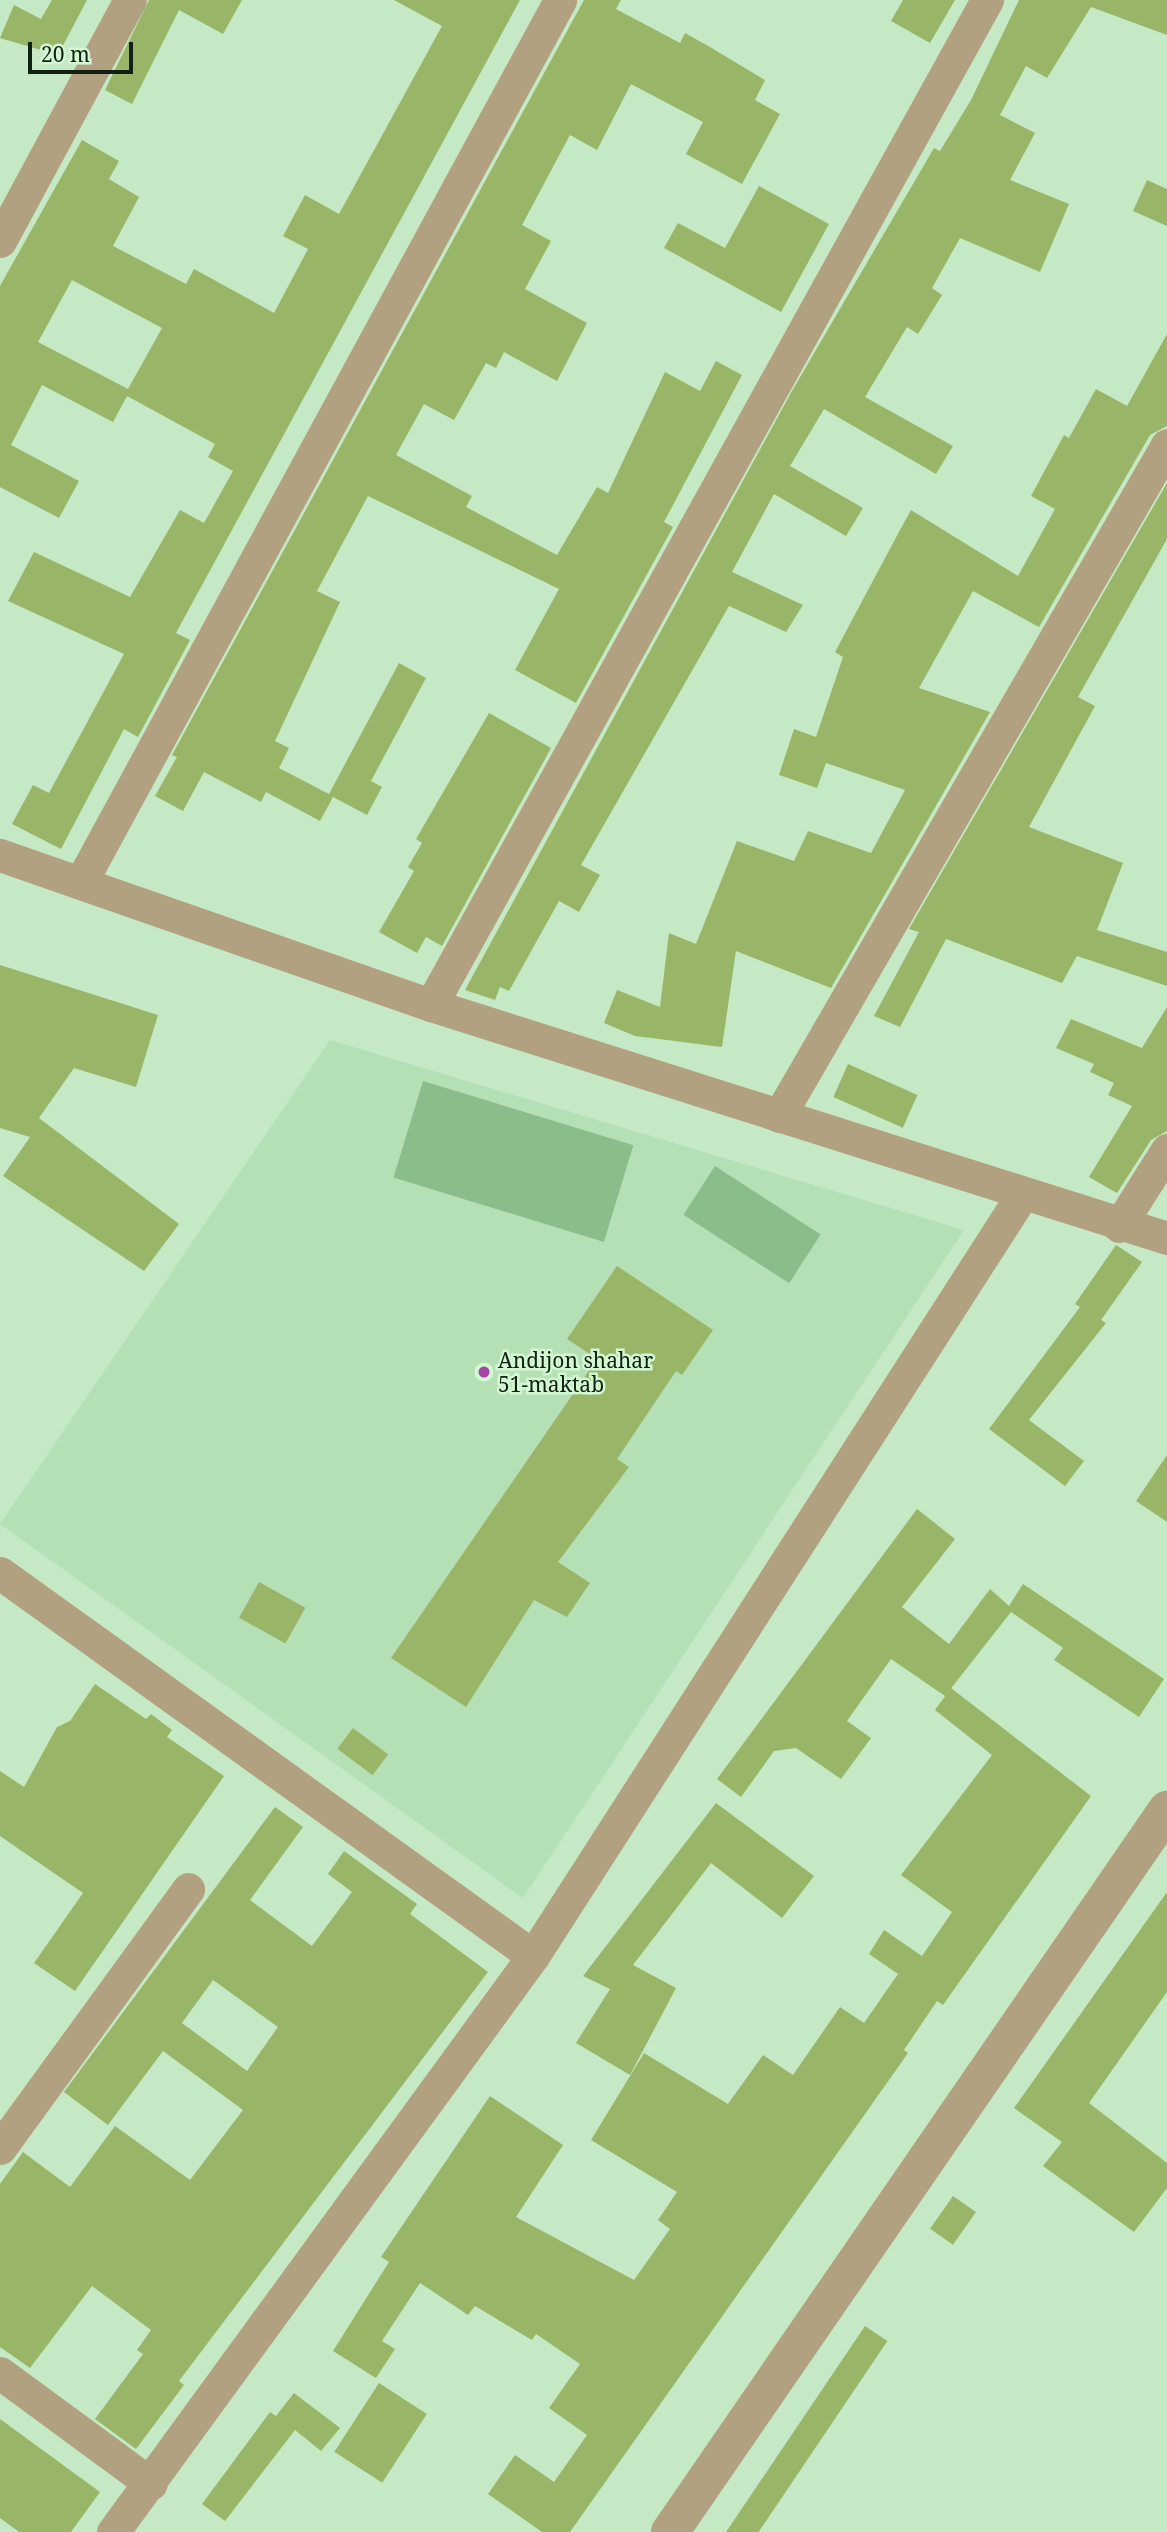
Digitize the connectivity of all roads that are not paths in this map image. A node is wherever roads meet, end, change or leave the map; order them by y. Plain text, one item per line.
1 (130, 0) edge
2 (560, 0) edge
3 (987, 0) edge
4 (0, 241) edge
5 (1167, 445) edge
6 (0, 855) edge
7 (81, 882) junction
8 (431, 1005) junction
9 (779, 1116) junction
10 (1167, 1150) edge
11 (1022, 1195) junction
12 (1119, 1226) junction
13 (1167, 1238) edge
14 (2, 1579) edge
15 (1167, 1810) edge
16 (188, 1889) dead end
17 (533, 1956) junction
18 (0, 2148) edge
19 (0, 2373) edge
20 (150, 2484) junction
21 (113, 2532) edge
22 (670, 2532) edge

1 - 4 street
2 - 7 street
3 - 8 street
5 - 9 street
6 - 7 street
7 - 8 street
8 - 9 street
9 - 11 street
10 - 12 street
11 - 12 street
11 - 17 street
12 - 13 street
14 - 17 street
15 - 22 street
16 - 18 street
17 - 20 street
19 - 20 street
20 - 21 street

